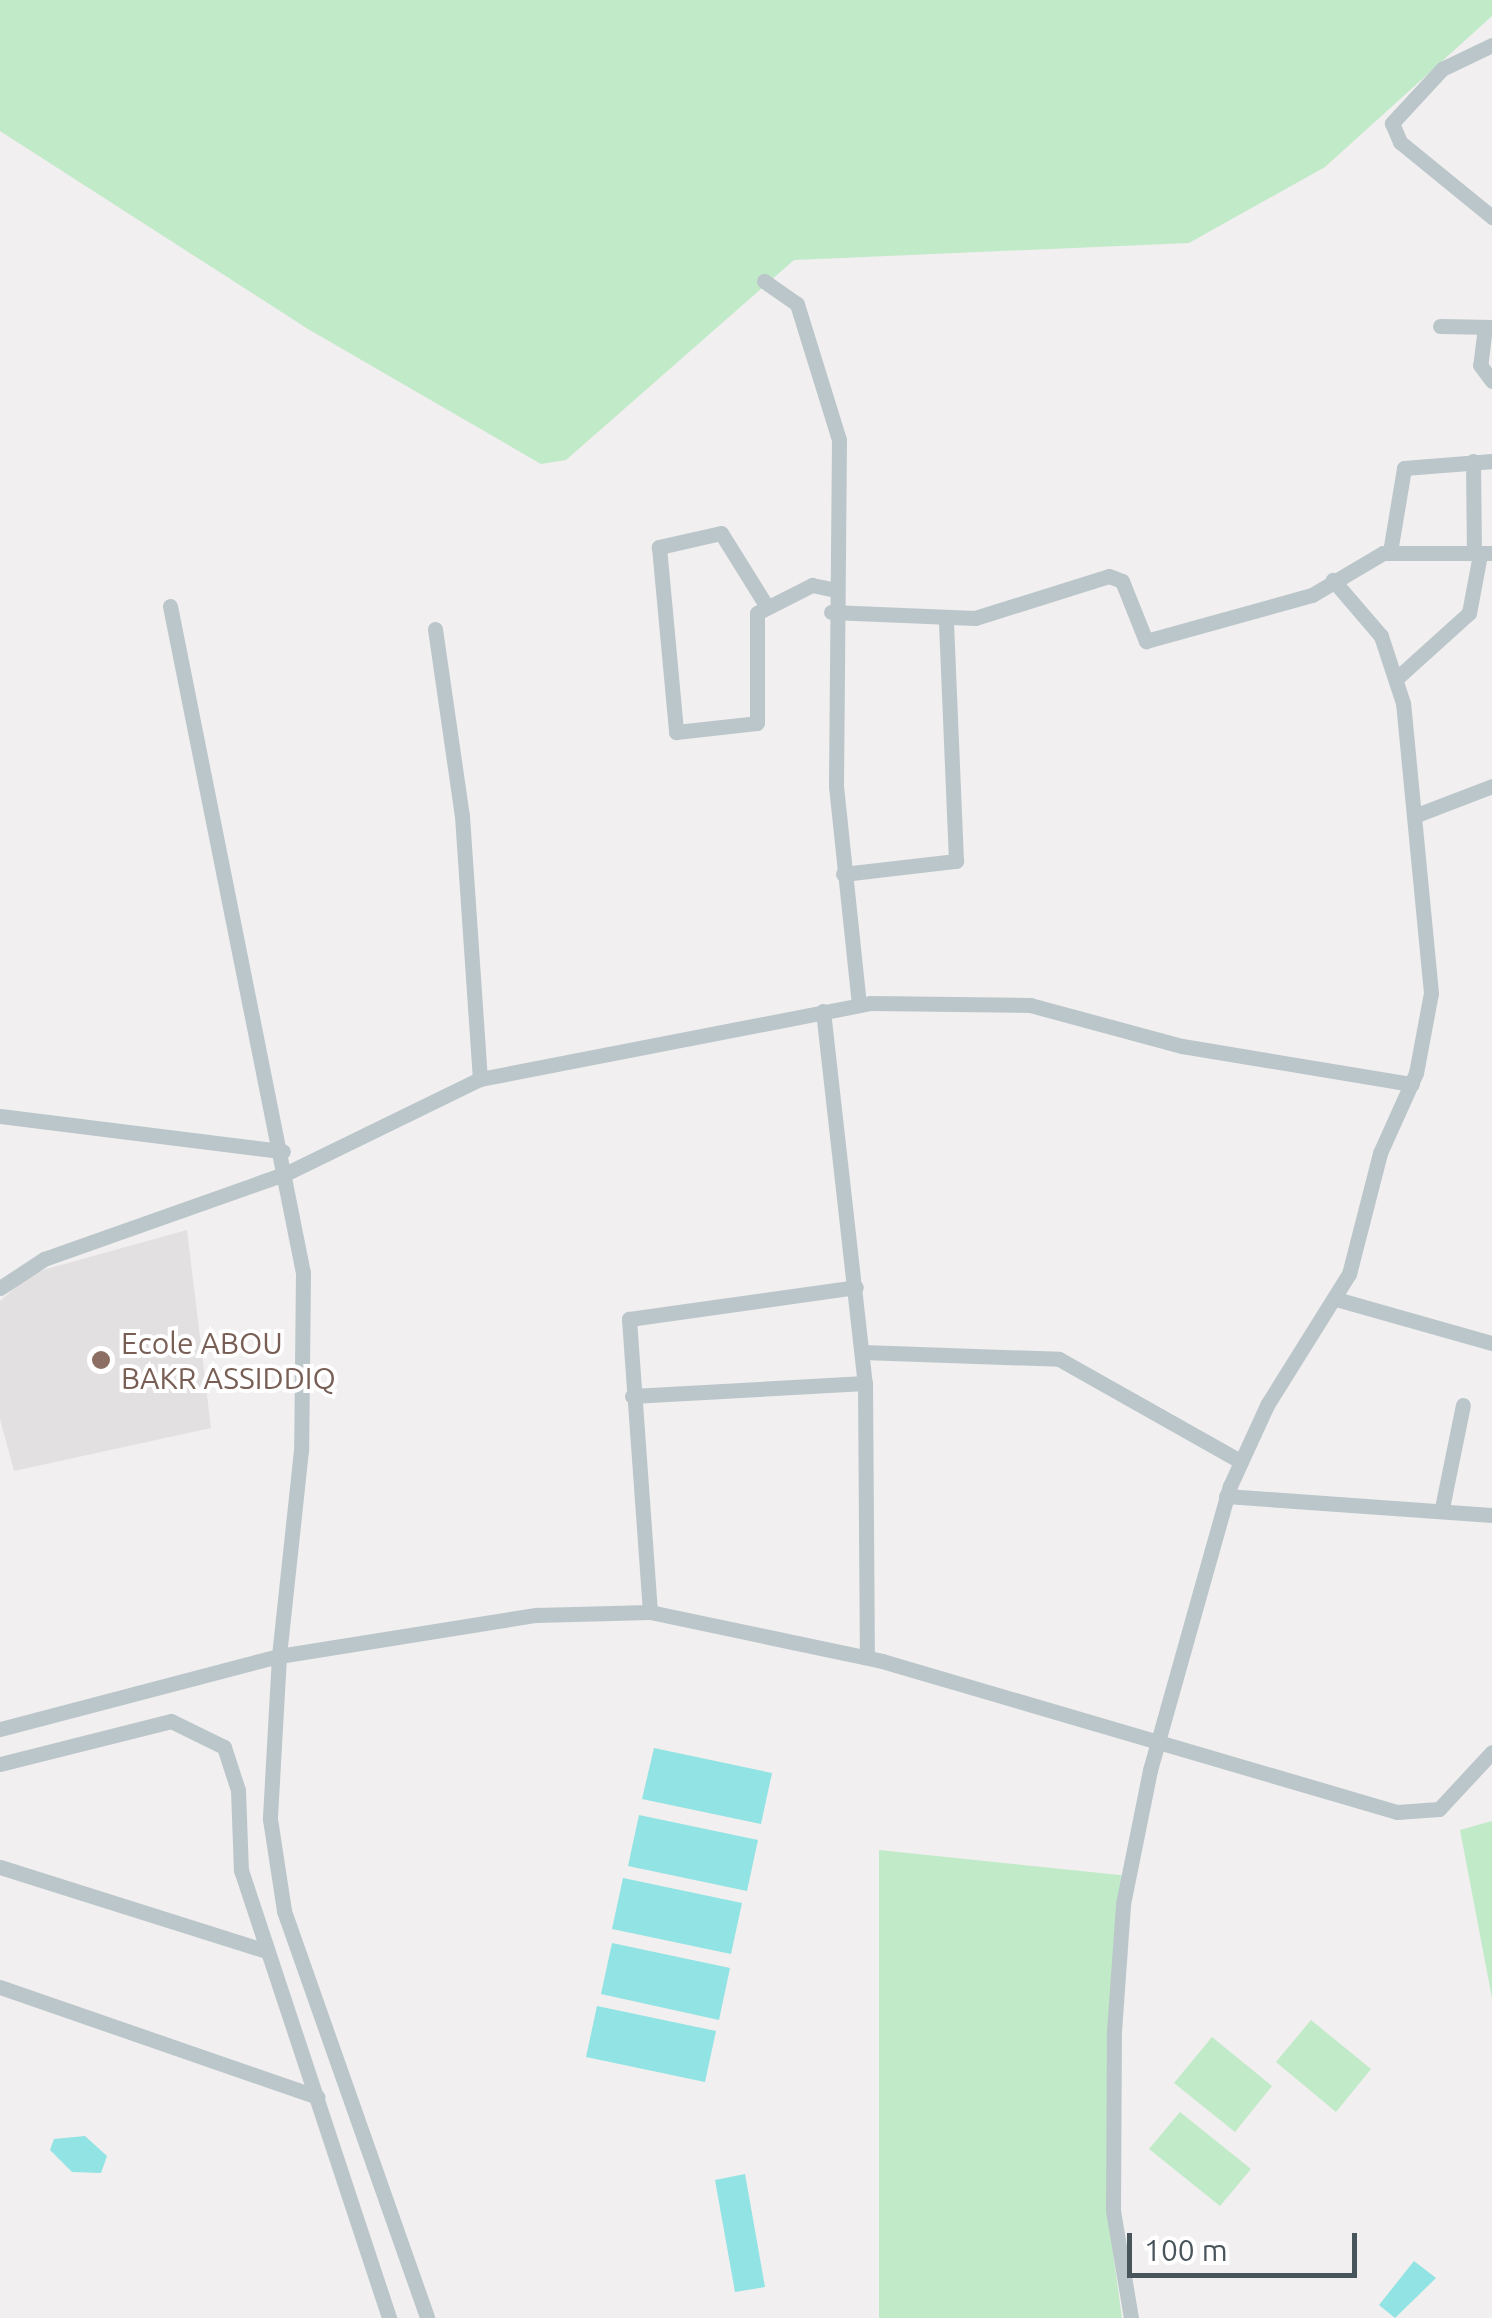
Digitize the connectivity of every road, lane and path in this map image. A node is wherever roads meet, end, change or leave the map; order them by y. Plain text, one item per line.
1 (1492, 45) edge
2 (1492, 217) edge
3 (764, 281) dead end
4 (1440, 326) dead end
5 (1488, 327) edge
6 (1492, 381) edge
7 (1492, 460) edge
8 (1473, 461) junction
9 (1390, 552) junction
10 (1482, 554) edge
11 (1333, 580) junction
12 (831, 589) junction
13 (764, 602) junction
14 (170, 606) dead end
15 (831, 612) junction
16 (946, 620) junction
17 (435, 629) dead end
18 (1397, 678) junction
19 (1492, 786) edge
20 (1414, 816) junction
21 (843, 874) junction
22 (859, 1004) junction
23 (823, 1011) junction
24 (480, 1078) junction
25 (1412, 1084) junction
26 (0, 1116) edge
27 (283, 1150) junction
28 (287, 1174) junction
29 (856, 1287) junction
30 (0, 1288) edge
31 (1336, 1299) junction
32 (1492, 1343) edge
33 (862, 1352) junction
34 (865, 1383) junction
35 (632, 1396) junction
36 (1462, 1405) dead end
37 (1240, 1461) junction
38 (1226, 1496) junction
39 (1442, 1508) junction
40 (1492, 1515) edge
41 (650, 1612) junction
42 (279, 1656) junction
43 (868, 1656) junction
44 (0, 1729) edge
45 (1161, 1739) junction
46 (1492, 1752) edge
47 (0, 1764) edge
48 (0, 1867) edge
49 (264, 1950) junction
50 (0, 1987) edge
51 (318, 2097) junction
52 (389, 2318) edge
53 (427, 2318) edge
54 (1131, 2318) edge

1 - 2 street
3 - 12 street
4 - 5 street
5 - 6 street
7 - 8 street
8 - 9 street
8 - 10 street
9 - 10 street
9 - 11 street
10 - 18 street
11 - 16 street
11 - 18 street
12 - 13 street
12 - 15 street
13 - 13 street
14 - 27 street
15 - 16 street
15 - 21 street
16 - 21 street
17 - 24 street
18 - 20 street
19 - 20 street
20 - 25 street
21 - 22 street
22 - 23 street
22 - 25 street
23 - 24 street
23 - 29 street
24 - 28 street
25 - 31 street
26 - 27 street
27 - 28 street
28 - 30 street
28 - 42 street
29 - 33 street
29 - 35 street
31 - 32 street
31 - 37 street
33 - 34 street
33 - 37 street
34 - 35 street
34 - 43 street
35 - 41 street
36 - 39 street
37 - 38 street
38 - 39 street
38 - 45 street
39 - 40 street
41 - 42 street
41 - 43 street
42 - 44 street
42 - 53 street
43 - 45 street
45 - 46 street
45 - 54 street
47 - 49 street
48 - 49 street
49 - 51 street
50 - 51 street
51 - 52 street

